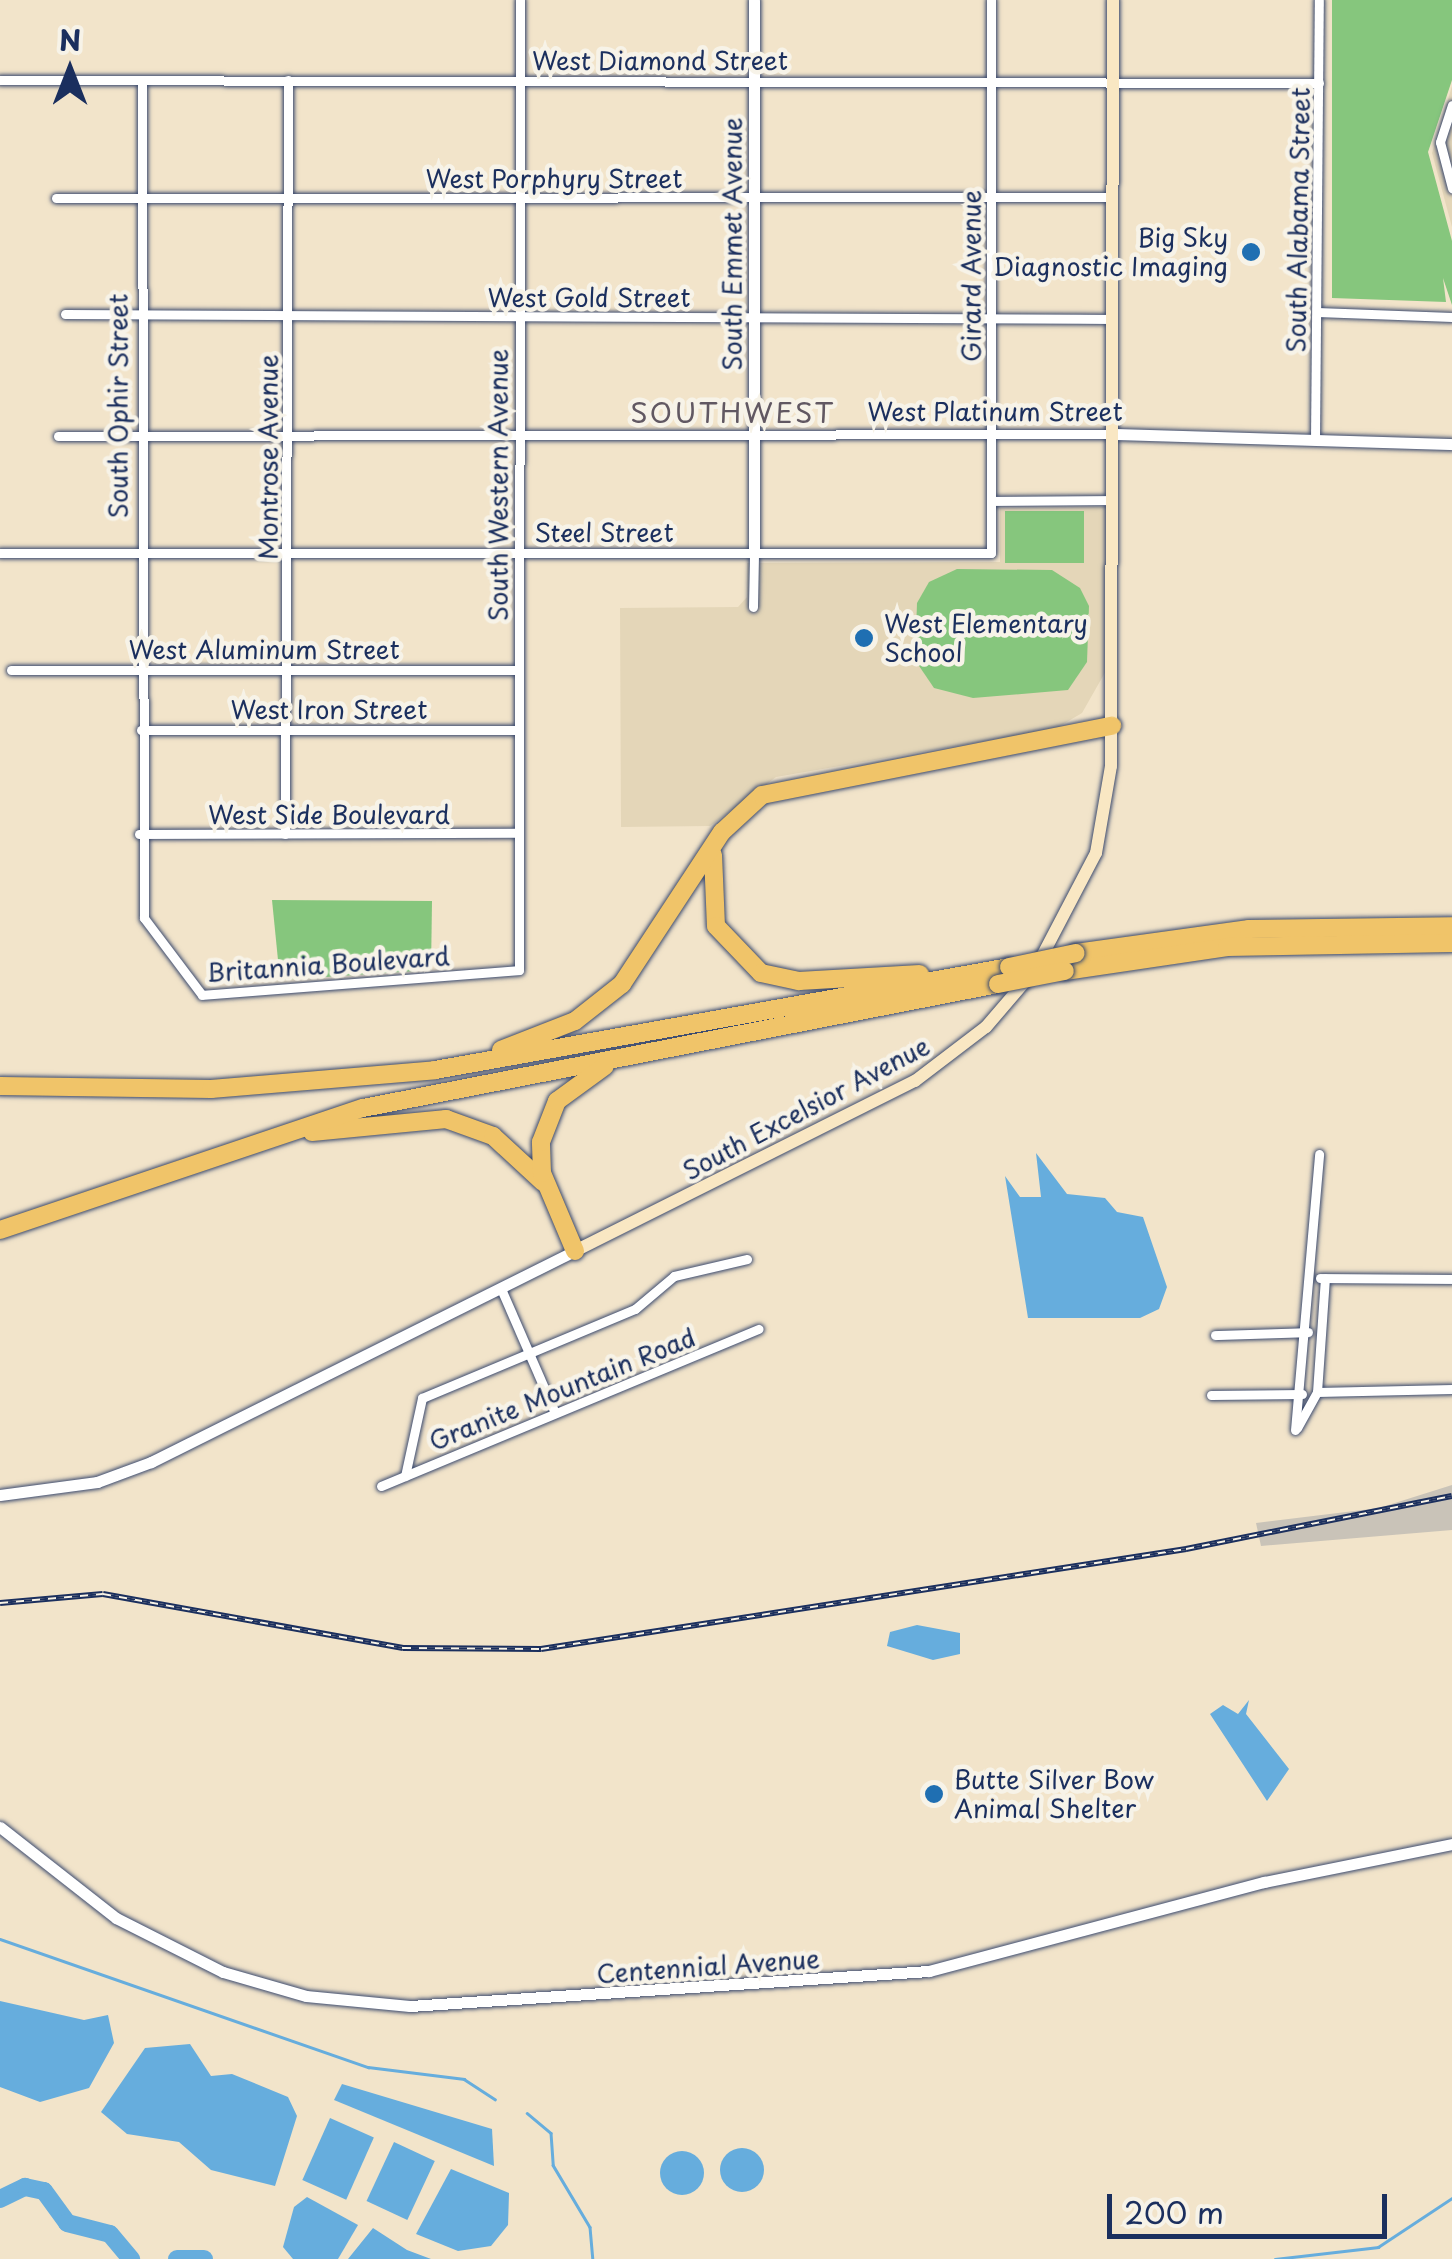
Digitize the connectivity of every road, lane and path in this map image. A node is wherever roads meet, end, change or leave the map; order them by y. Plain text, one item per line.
1 (520, 0) edge
2 (754, 0) edge
3 (991, 0) edge
4 (1113, 0) edge
5 (1319, 0) edge
6 (0, 80) edge
7 (288, 80) junction
8 (521, 80) junction
9 (754, 80) junction
10 (990, 80) junction
11 (1113, 80) junction
12 (142, 81) junction
13 (1319, 82) junction
14 (1452, 105) edge
15 (1452, 188) edge
16 (1111, 197) junction
17 (56, 198) dead end
18 (288, 198) junction
19 (519, 198) junction
20 (754, 198) junction
21 (992, 198) junction
22 (139, 199) junction
23 (1317, 312) junction
24 (66, 314) dead end
25 (139, 316) junction
26 (1452, 316) edge
27 (756, 317) junction
28 (289, 318) junction
29 (519, 318) junction
30 (992, 319) junction
31 (1113, 319) junction
32 (287, 434) junction
33 (518, 434) junction
34 (754, 434) junction
35 (990, 434) junction
36 (1113, 434) junction
37 (58, 436) dead end
38 (136, 436) junction
39 (1315, 440) junction
40 (1452, 444) edge
41 (1115, 500) junction
42 (991, 501) junction
43 (287, 550) junction
44 (0, 552) edge
45 (137, 552) junction
46 (518, 552) junction
47 (991, 552) joint
48 (754, 553) junction
49 (753, 607) dead end
50 (286, 668) junction
51 (139, 669) junction
52 (11, 670) dead end
53 (518, 670) junction
54 (1112, 726) junction
55 (286, 728) junction
56 (141, 730) junction
57 (518, 730) junction
58 (518, 832) junction
59 (139, 834) junction
60 (285, 834) junction
61 (716, 843) junction
62 (1452, 926) edge
63 (1452, 943) edge
64 (519, 970) joint
65 (1004, 973) junction
66 (751, 1030) junction
67 (371, 1074) junction
68 (0, 1086) edge
69 (232, 1145) junction
70 (1318, 1154) dead end
71 (549, 1190) junction
72 (0, 1230) edge
73 (575, 1252) junction
74 (747, 1259) dead end
75 (1312, 1278) junction
76 (1325, 1278) junction
77 (1452, 1280) edge
78 (502, 1292) junction
79 (758, 1329) dead end
80 (1308, 1332) junction
81 (1214, 1335) dead end
82 (528, 1348) junction
83 (1452, 1389) edge
84 (1317, 1392) junction
85 (1302, 1394) junction
86 (1211, 1395) dead end
87 (554, 1413) junction
88 (404, 1476) junction
89 (381, 1486) dead end
90 (0, 1495) edge
91 (0, 1827) edge
92 (15, 1844) junction
93 (1452, 1844) edge
94 (0, 1845) edge

1 - 8 street, South Western Avenue
2 - 9 street, South Emmet Avenue
3 - 10 street, Girard Avenue
4 - 11 main road, South Excelsior Avenue
5 - 13 street, South Alabama Street
6 - 12 street, West Diamond Street
7 - 8 street, West Diamond Street
7 - 12 street, West Diamond Street
7 - 18 street, Montrose Avenue
8 - 9 street, West Diamond Street
8 - 19 street, South Western Avenue
9 - 10 street, West Diamond Street
9 - 20 street, South Emmet Avenue
10 - 11 street, West Diamond Street
10 - 21 street, Girard Avenue
11 - 13 street, West Diamond Street
11 - 16 main road, South Excelsior Avenue
12 - 22 street, South Ophir Street
13 - 23 street, South Alabama Street
14 - 15 street
16 - 21 street, West Porphyry Street
16 - 31 main road, South Excelsior Avenue
17 - 22 street, West Porphyry Street
18 - 19 street, West Porphyry Street
18 - 22 street, West Porphyry Street
18 - 28 street, Montrose Avenue
19 - 20 street, West Porphyry Street
19 - 29 street, South Western Avenue
20 - 21 street, West Porphyry Street
20 - 27 street, South Emmet Avenue
21 - 30 street, Girard Avenue
22 - 25 street, South Ophir Street
23 - 26 street
23 - 39 street, South Alabama Street
24 - 25 street, West Gold Street
25 - 28 street, West Gold Street
25 - 38 street, South Ophir Street
27 - 29 street, West Gold Street
27 - 30 street, West Gold Street
27 - 34 street, South Emmet Avenue
28 - 29 street, West Gold Street
28 - 32 street, Montrose Avenue
29 - 33 street, South Western Avenue
30 - 31 street, West Gold Street
30 - 35 street, Girard Avenue
31 - 36 main road, South Excelsior Avenue
32 - 33 street, West Platinum Street
32 - 38 street, West Platinum Street
32 - 43 street, Montrose Avenue
33 - 34 street, West Platinum Street
33 - 46 street, South Western Avenue
34 - 35 street, West Platinum Street
34 - 48 street, South Emmet Avenue
35 - 36 street, West Platinum Street
35 - 42 street, Girard Avenue
36 - 39 street, West Platinum Street
36 - 41 main road, South Excelsior Avenue
37 - 38 street, West Platinum Street
38 - 45 street, South Ophir Street
39 - 40 street, West Platinum Street
41 - 42 street
41 - 54 main road, South Excelsior Avenue
42 - 47 street, Girard Avenue
43 - 45 street, Steel Street
43 - 46 street, Steel Street
43 - 50 street, Montrose Avenue
44 - 45 street, Steel Street
45 - 51 street, South Ophir Street
46 - 48 street, Steel Street
46 - 53 street, South Western Avenue
47 - 48 street, Steel Street
48 - 49 street, South Emmet Avenue
50 - 51 street, West Aluminum Street
50 - 53 street, West Aluminum Street
50 - 55 street, Montrose Avenue
51 - 52 street, West Aluminum Street
51 - 56 street, South Ophir Street
53 - 57 street, South Western Avenue
54 - 61 highway
54 - 73 main road, South Excelsior Avenue
55 - 56 street, West Iron Street
55 - 57 street, West Iron Street
55 - 60 street, Montrose Avenue
56 - 59 street, South Ophir Street
57 - 58 street, South Western Avenue
58 - 60 street, West Side Boulevard
58 - 64 street, South Western Avenue
59 - 60 street, West Side Boulevard
59 - 64 street, Britannia Boulevard
61 - 65 highway
61 - 67 highway
62 - 65 highway, bridge
63 - 65 highway, bridge
65 - 66 highway
65 - 67 highway
66 - 69 highway
66 - 71 highway
67 - 68 highway
69 - 71 highway
69 - 72 highway
70 - 75 street
71 - 73 highway
73 - 78 street, South Excelsior Avenue
74 - 82 street
75 - 76 street
75 - 80 street
76 - 77 street
76 - 84 street
78 - 82 street
78 - 90 street, South Excelsior Avenue
79 - 87 street, Granite Mountain Road
80 - 81 street
80 - 85 street
82 - 87 street
82 - 88 street
83 - 84 street
84 - 85 street
85 - 86 street
87 - 88 street, Granite Mountain Road
88 - 89 street, Granite Mountain Road
91 - 92 street, Centennial Avenue
92 - 93 street, Centennial Avenue
92 - 94 street

